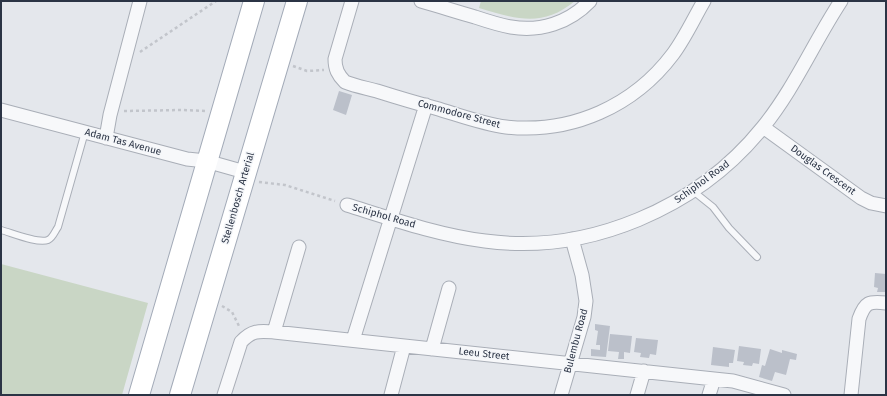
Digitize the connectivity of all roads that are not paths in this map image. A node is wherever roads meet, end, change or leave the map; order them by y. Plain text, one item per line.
1 (140, 1) edge
2 (254, 1) edge
3 (296, 1) edge
4 (352, 1) edge
5 (421, 1) edge
6 (590, 1) edge
7 (704, 1) edge
8 (842, 1) edge
9 (426, 105) junction
10 (1, 110) edge
11 (763, 127) junction
12 (85, 132) junction
13 (106, 138) junction
14 (206, 161) junction
15 (252, 177) junction
16 (693, 191) junction
17 (347, 205) road end
18 (886, 206) edge
19 (391, 218) junction
20 (1, 230) edge
21 (572, 239) junction
22 (299, 247) dead end
23 (757, 257) dead end
24 (449, 288) dead end
25 (886, 303) edge
26 (274, 332) junction
27 (353, 340) junction
28 (404, 346) junction
29 (432, 349) junction
30 (570, 363) junction
31 (644, 371) junction
32 (714, 378) junction
33 (139, 395) edge
34 (180, 395) edge
35 (224, 395) edge
36 (391, 395) edge
37 (561, 395) edge
38 (637, 395) edge
39 (709, 395) edge
40 (781, 395) edge
41 (850, 395) edge

1 - 13 street
2 - 14 main road
3 - 15 main road, Stellenbosch Arterial
4 - 9 street, Commodore Street
5 - 6 street
7 - 9 street, Commodore Street
8 - 11 street, Schiphol Road
9 - 19 street
10 - 12 street, Adam Tas Avenue
11 - 16 street, Schiphol Road
11 - 18 street, Douglas Crescent
12 - 13 street, Adam Tas Avenue
12 - 20 lane
13 - 14 street, Adam Tas Avenue
14 - 15 street, Adam Tas Avenue
14 - 33 main road
15 - 34 main road, Stellenbosch Arterial
16 - 21 street, Schiphol Road
16 - 23 lane
17 - 19 street, Schiphol Road
19 - 21 street, Schiphol Road
19 - 27 street
21 - 30 street, Bulembu Road
22 - 26 street
24 - 29 street
25 - 41 street
26 - 27 street, Leeu Street
26 - 35 street, Leeu Street
27 - 28 street, Leeu Street
28 - 29 street, Leeu Street
28 - 36 street
29 - 30 street, Leeu Street
30 - 31 street, Leeu Street
30 - 37 street, Bulembu Road
31 - 32 street, Leeu Street
31 - 38 street
32 - 39 street
32 - 40 street, Leeu Street

